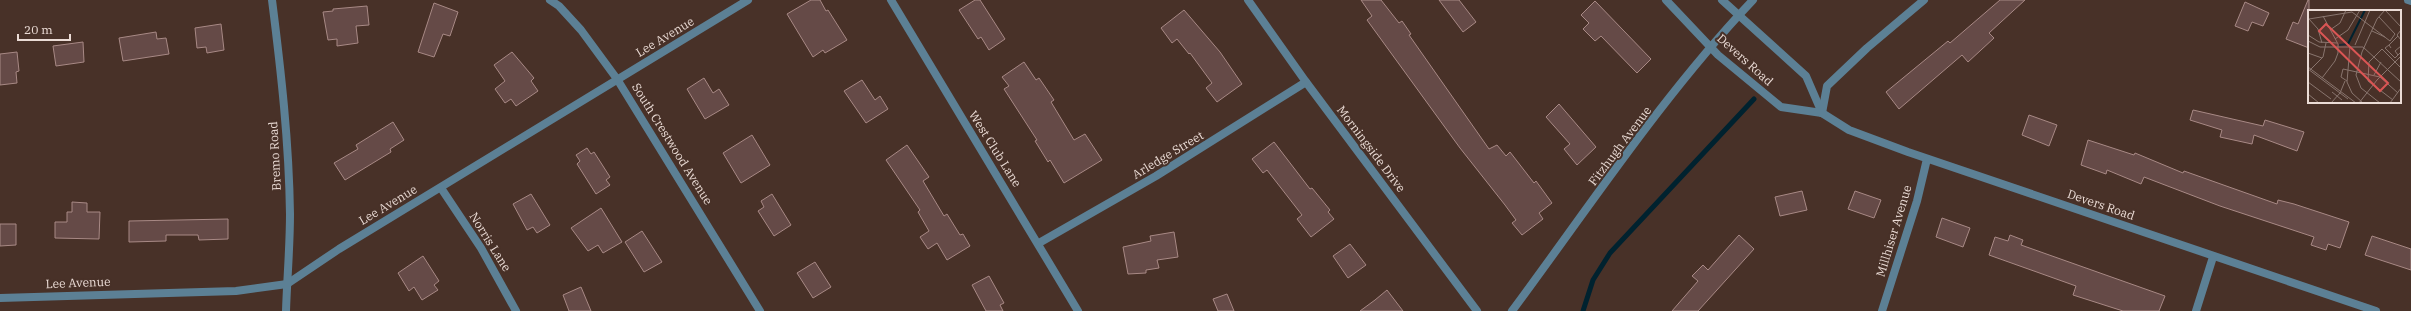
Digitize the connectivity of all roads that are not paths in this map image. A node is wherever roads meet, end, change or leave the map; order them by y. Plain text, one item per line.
1 (272, 0) edge
2 (550, 0) edge
3 (748, 0) edge
4 (891, 0) edge
5 (1248, 0) edge
6 (1666, 0) edge
7 (1722, 0) edge
8 (1753, 0) edge
9 (1924, 0) edge
10 (2408, 0) edge
11 (2411, 1) edge
12 (1739, 15) junction
13 (1712, 46) junction
14 (617, 79) junction
15 (1306, 82) junction
16 (1822, 113) junction
17 (1927, 159) junction
18 (441, 188) junction
19 (1039, 243) junction
20 (2213, 257) junction
21 (287, 284) junction
22 (0, 298) edge
23 (286, 311) edge
24 (516, 311) edge
25 (760, 311) edge
26 (1078, 311) edge
27 (1478, 311) edge
28 (1512, 311) edge
29 (1882, 311) edge
30 (2196, 311) edge
31 (2376, 311) edge

1 - 21 street, Bremo Road
2 - 14 street, South Crestwood Avenue
3 - 14 street, Lee Avenue
4 - 19 street, West Club Lane
5 - 15 street, Morningside Drive
6 - 13 street, Devers Road
7 - 12 street
8 - 12 street, Fitzhugh Avenue
9 - 16 street
10 - 11 street
12 - 13 street, Fitzhugh Avenue
12 - 16 street
13 - 16 street, Devers Road
13 - 28 street, Fitzhugh Avenue
14 - 18 street, Lee Avenue
14 - 25 street, South Crestwood Avenue
15 - 19 street, Arledge Street
15 - 27 street, Morningside Drive
16 - 17 street, Devers Road
17 - 20 street, Devers Road
17 - 29 street, Millhiser Avenue
18 - 21 street, Lee Avenue
18 - 24 street, Norris Lane
19 - 26 street, West Club Lane
20 - 30 street
20 - 31 street, Devers Road
21 - 22 street, Lee Avenue
21 - 23 street, Bremo Road

